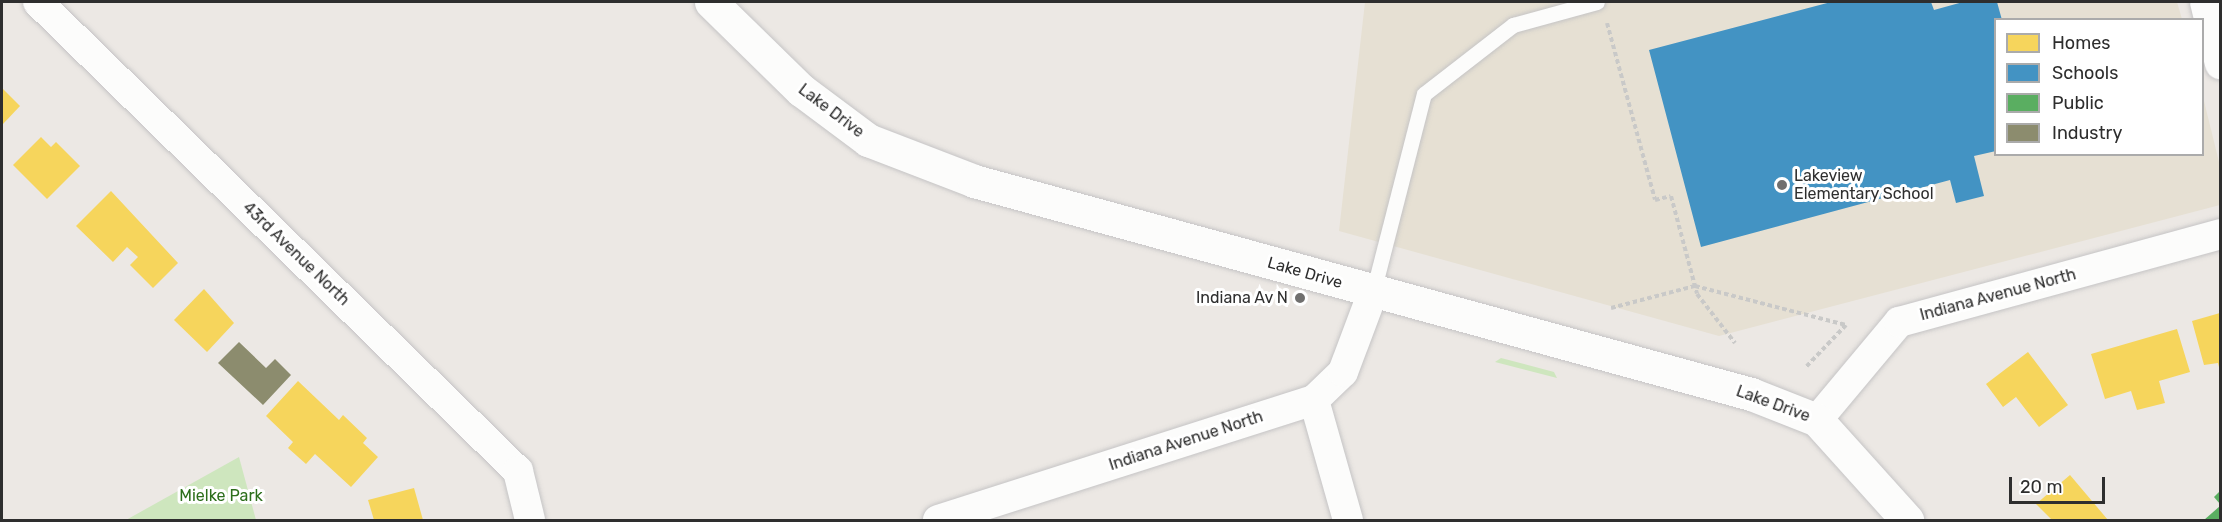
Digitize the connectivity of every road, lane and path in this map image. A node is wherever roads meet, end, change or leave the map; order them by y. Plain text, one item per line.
1 (38, 2) edge
2 (711, 2) edge
3 (2205, 2) edge
4 (1601, 7) edge
5 (2220, 64) edge
6 (2220, 234) edge
7 (1695, 286) junction
8 (1373, 292) junction
9 (1611, 308) dead end
10 (1735, 343) dead end
11 (1805, 368) dead end
12 (1314, 400) junction
13 (1817, 420) junction
14 (530, 520) edge
15 (938, 520) edge
16 (1347, 520) edge
17 (1907, 520) edge

1 - 14 street, 43rd Avenue North
2 - 8 street, Lake Drive
3 - 5 street
4 - 7 path
4 - 8 lane
6 - 13 street, Indiana Avenue North
7 - 9 path
7 - 10 path
7 - 11 path
8 - 12 street, Indiana Avenue North
8 - 13 street, Lake Drive
12 - 15 street, Indiana Avenue North
12 - 16 street
13 - 17 street, Lake Drive

